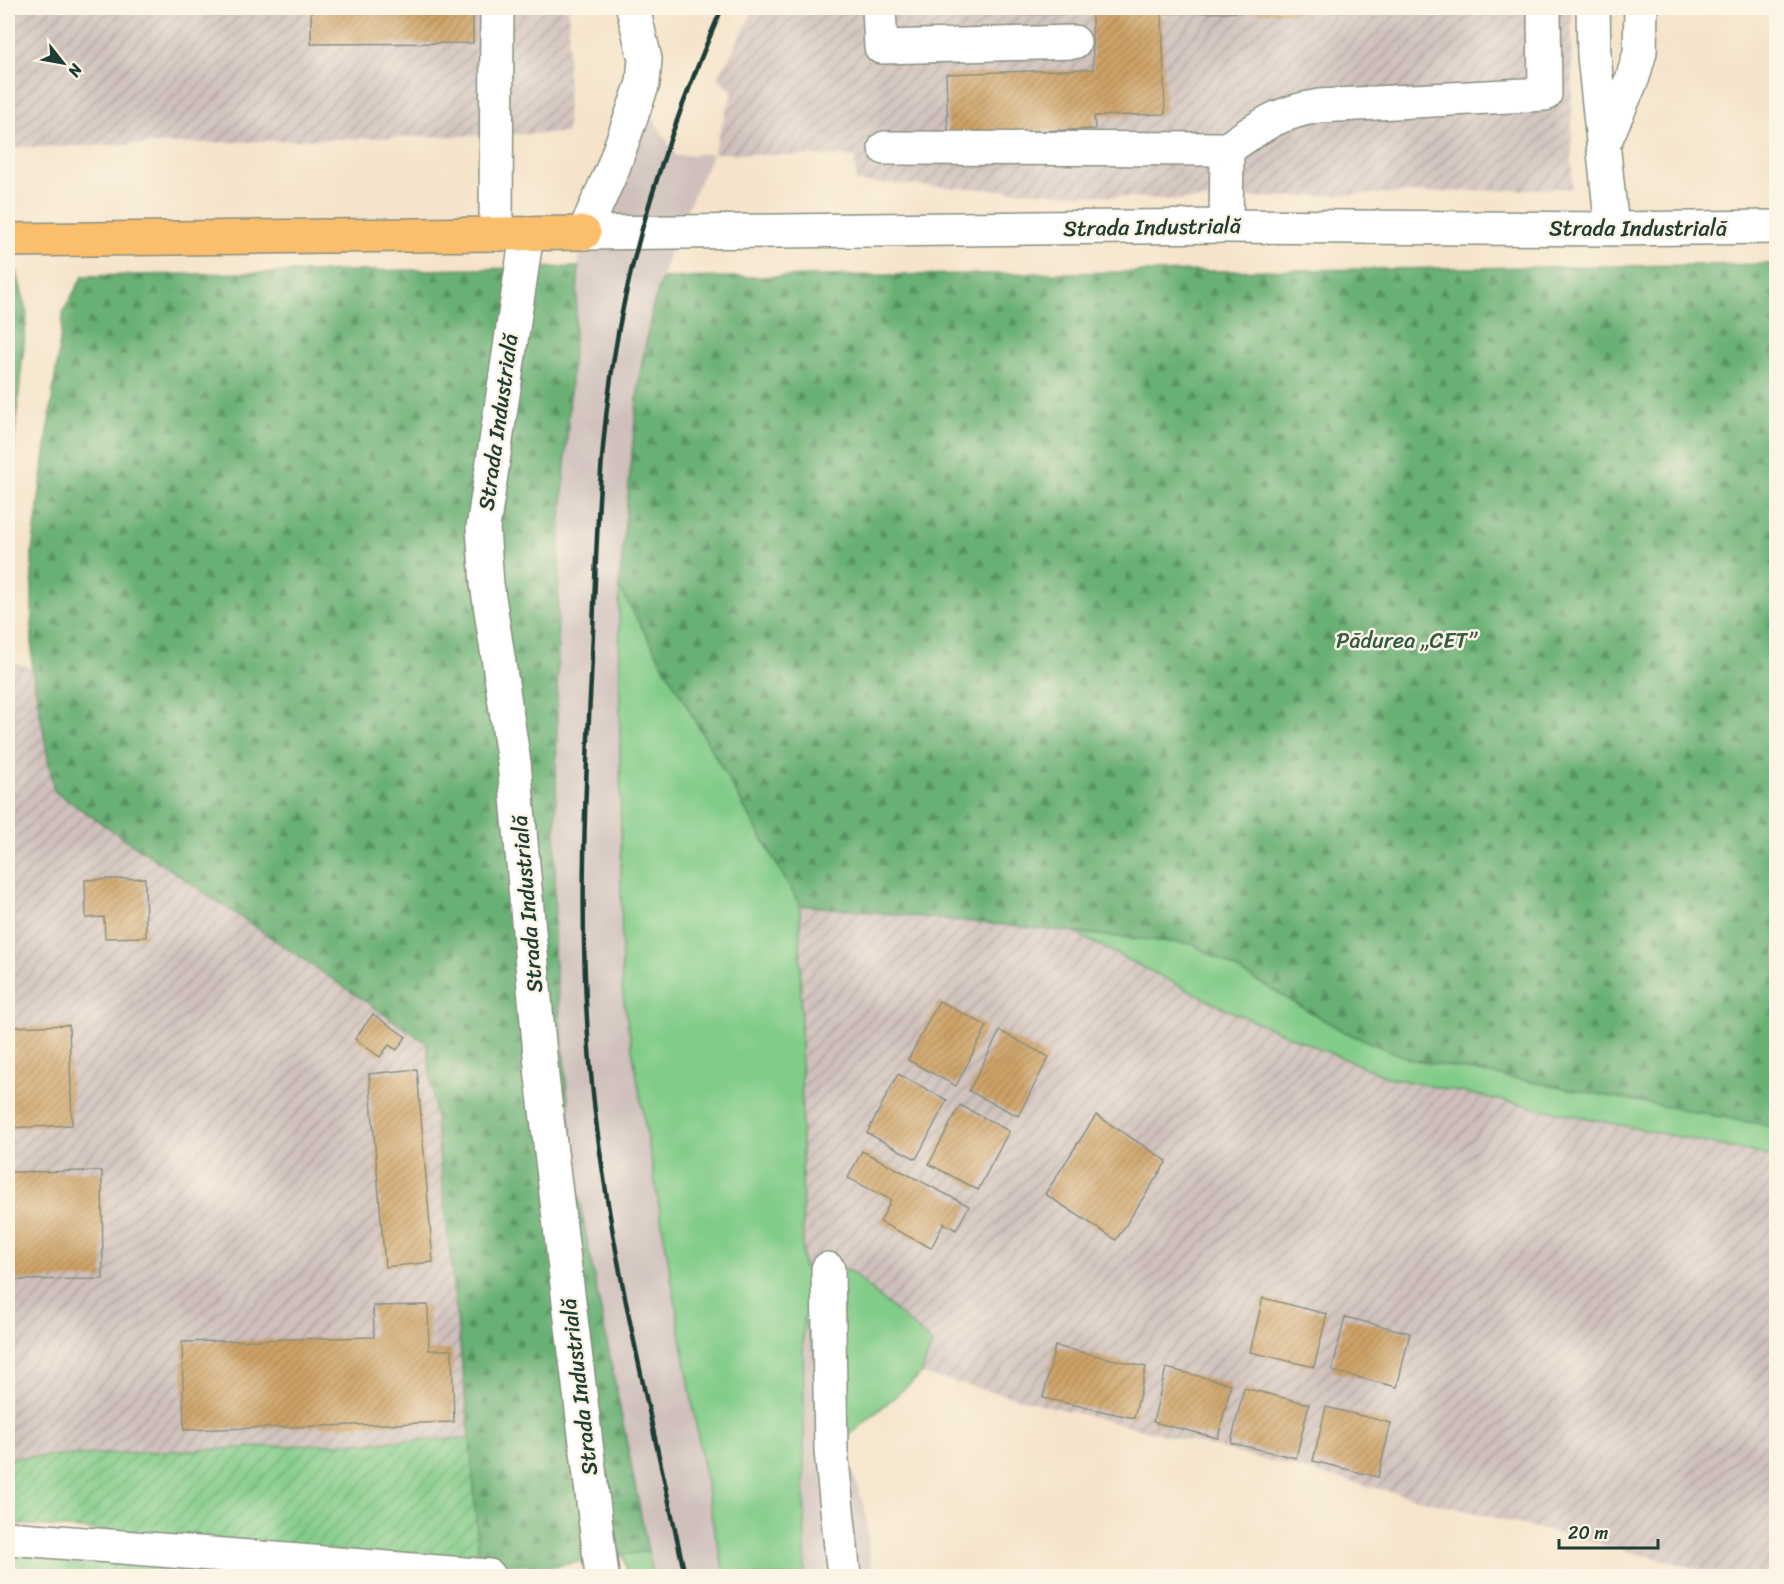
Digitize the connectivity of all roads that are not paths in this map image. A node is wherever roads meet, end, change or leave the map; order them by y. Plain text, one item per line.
1 (497, 8) edge
2 (633, 8) edge
3 (879, 8) edge
4 (1544, 8) edge
5 (1593, 8) edge
6 (1641, 8) edge
7 (1074, 42) dead end
8 (1604, 144) junction
9 (885, 148) dead end
10 (1227, 149) junction
11 (1226, 226) junction
12 (1776, 227) edge
13 (1612, 229) junction
14 (584, 233) junction
15 (511, 234) junction
16 (8, 240) edge
17 (828, 1269) dead end
18 (8, 1538) edge
19 (489, 1576) edge
20 (602, 1576) edge
21 (843, 1576) edge

1 - 15 street
2 - 14 street
3 - 7 street
4 - 10 street
5 - 8 street
6 - 8 street
8 - 13 street
9 - 10 street
10 - 11 street
11 - 13 street, Strada Industrială
11 - 14 street, Strada Industrială
12 - 13 street, Strada Industrială
14 - 15 main road, Strada Industrială
15 - 16 main road, Strada Industrială
15 - 20 street, Strada Industrială
17 - 21 street
18 - 19 street

